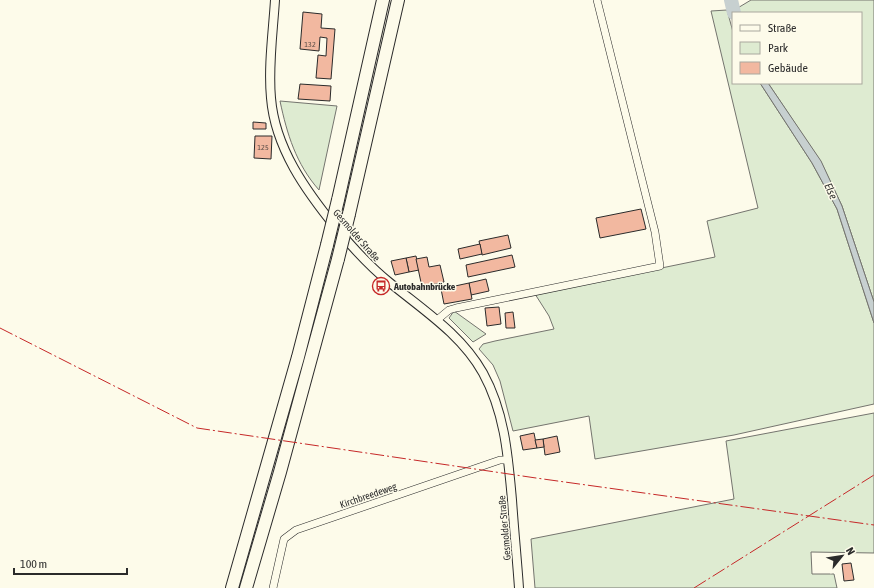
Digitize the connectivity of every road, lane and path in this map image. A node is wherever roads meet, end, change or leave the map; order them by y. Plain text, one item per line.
1 (275, 0) edge
2 (382, 0) edge
3 (398, 0) edge
4 (596, 0) edge
5 (437, 320) junction
6 (508, 460) junction
7 (232, 588) edge
8 (246, 588) edge
9 (273, 588) edge
10 (519, 588) edge

1 - 5 street, Gesmolder Straße
2 - 7 highway, bridge
3 - 8 highway, bridge
4 - 5 street
5 - 6 street, Gesmolder Straße
6 - 9 street, Kirchbreedeweg
6 - 10 street, Gesmolder Straße

